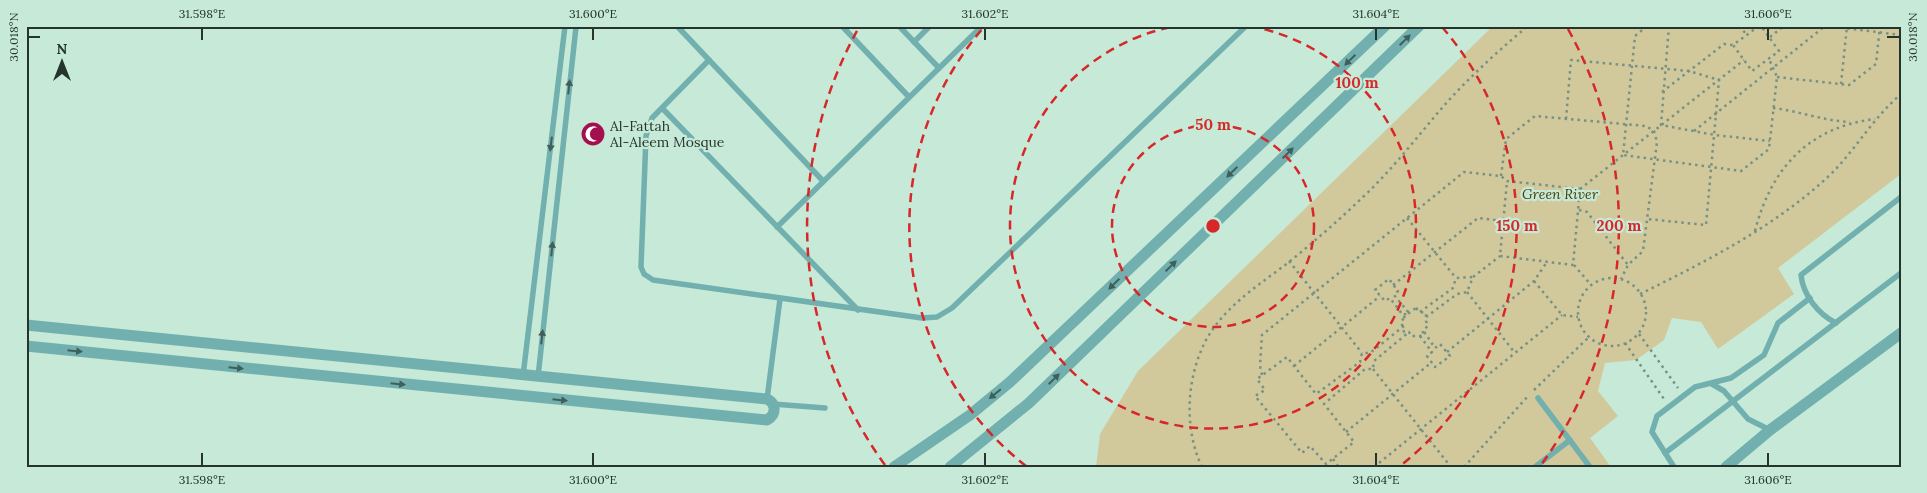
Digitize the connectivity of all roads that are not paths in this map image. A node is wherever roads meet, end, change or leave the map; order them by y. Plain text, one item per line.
1 (565, 26) edge
2 (576, 26) edge
3 (677, 26) edge
4 (842, 26) edge
5 (900, 26) edge
6 (930, 26) edge
7 (982, 26) edge
8 (1246, 26) edge
9 (1385, 26) edge
10 (1419, 26) edge
11 (914, 42) junction
12 (709, 60) junction
13 (939, 68) junction
14 (909, 97) junction
15 (663, 109) junction
16 (823, 182) junction
17 (1901, 198) edge
18 (777, 227) junction
19 (1901, 273) edge
20 (1810, 298) junction
21 (780, 299) junction
22 (859, 310) junction
23 (1836, 322) junction
24 (26, 325) edge
25 (1901, 333) edge
26 (26, 346) edge
27 (320, 355) junction
28 (317, 376) junction
29 (523, 376) junction
30 (538, 377) junction
31 (1710, 383) junction
32 (1538, 398) dead end
33 (770, 401) junction
34 (1733, 401) junction
35 (825, 408) dead end
36 (1770, 430) junction
37 (1570, 440) junction
38 (1664, 454) junction
39 (894, 467) edge
40 (950, 467) edge
41 (1534, 467) edge
42 (1590, 467) edge
43 (1674, 467) edge
44 (1726, 467) edge

1 -> 29 lane
30 -> 2 lane
3 - 12 lane
4 - 14 lane
5 - 11 lane
6 - 11 lane
7 - 13 lane
8 - 22 lane
9 -> 39 street
40 -> 10 street
11 - 13 lane
12 - 15 lane
12 - 16 lane
13 - 14 lane
14 - 16 lane
15 - 18 lane
15 - 21 lane
16 - 18 lane
17 - 20 lane
18 - 22 lane
19 - 23 lane
20 - 23 lane
20 - 31 lane
21 - 22 lane
21 - 33 lane
23 - 34 lane
24 - 27 street
25 - 36 street
26 -> 28 street
27 - 28 street
27 - 29 street
28 -> 33 street
29 - 30 street
30 - 33 street
31 - 34 lane
31 - 38 lane
32 - 37 lane
33 - 35 lane
34 - 36 lane
34 - 38 lane
36 - 44 street
37 - 41 lane
37 - 42 lane
38 - 43 lane

